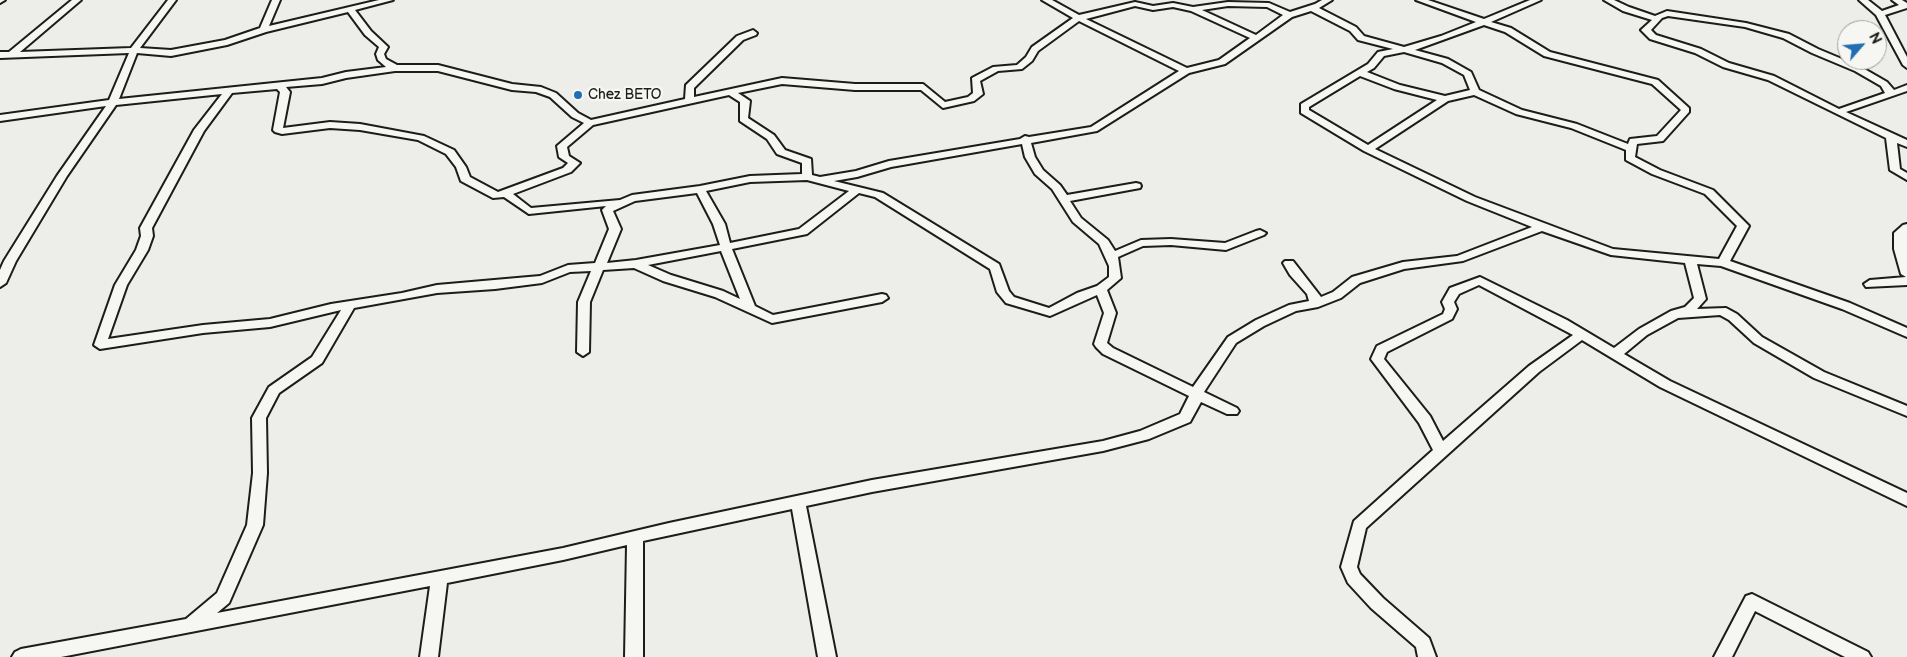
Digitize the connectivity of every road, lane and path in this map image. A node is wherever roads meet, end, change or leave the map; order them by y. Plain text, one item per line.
1 (77, 0) edge
2 (172, 0) edge
3 (276, 0) edge
4 (389, 0) edge
5 (1046, 0) edge
6 (1237, 0) edge
7 (1328, 0) edge
8 (1420, 0) edge
9 (1537, 0) edge
10 (1608, 0) edge
11 (1863, 0) edge
12 (1896, 0) edge
13 (1249, 4) junction
14 (1312, 8) junction
15 (1193, 9) junction
16 (351, 10) junction
17 (1880, 14) junction
18 (1290, 15) junction
19 (1078, 18) junction
20 (1657, 19) junction
21 (1483, 22) junction
22 (263, 30) junction
23 (753, 33) dead end
24 (1256, 38) junction
25 (134, 50) junction
26 (1403, 50) junction
27 (0, 55) edge
28 (11, 55) junction
29 (0, 64) edge
30 (1907, 64) edge
31 (395, 68) junction
32 (1186, 71) junction
33 (1360, 73) junction
34 (270, 86) junction
35 (1907, 88) edge
36 (230, 89) junction
37 (729, 92) junction
38 (1475, 92) junction
39 (1889, 95) junction
40 (1445, 98) junction
41 (690, 100) junction
42 (113, 102) junction
43 (1838, 112) junction
44 (0, 118) edge
45 (590, 123) junction
46 (1891, 138) junction
47 (1025, 139) junction
48 (1907, 144) edge
49 (1368, 149) junction
50 (1632, 149) junction
51 (1907, 177) edge
52 (812, 179) junction
53 (1136, 186) dead end
54 (700, 189) junction
55 (858, 189) junction
56 (506, 193) junction
57 (1065, 199) junction
58 (624, 202) junction
59 (1542, 228) junction
60 (1907, 228) edge
61 (1260, 233) dead end
62 (726, 247) junction
63 (1112, 256) junction
64 (1690, 259) junction
65 (1289, 263) dead end
66 (1723, 263) junction
67 (636, 264) junction
68 (597, 267) junction
69 (1907, 274) edge
70 (1907, 281) edge
71 (0, 283) edge
72 (1870, 284) dead end
73 (1101, 289) junction
74 (882, 298) dead end
75 (1314, 304) junction
76 (350, 305) junction
77 (749, 307) junction
78 (1674, 314) junction
79 (1907, 333) edge
80 (1581, 335) junction
81 (583, 352) dead end
82 (1615, 354) junction
83 (1196, 394) junction
84 (1232, 411) dead end
85 (1907, 412) edge
86 (1441, 451) junction
87 (1907, 500) edge
88 (798, 502) junction
89 (635, 537) junction
90 (439, 579) junction
91 (190, 625) junction
92 (31, 656) edge
93 (429, 657) edge
94 (634, 657) edge
95 (827, 657) edge
96 (1426, 657) edge
97 (1723, 657) edge
98 (1862, 657) edge

1 - 28 street
2 - 25 street
3 - 22 street
4 - 16 street
5 - 19 street
6 - 13 street
7 - 14 street
8 - 21 street
9 - 21 street
10 - 20 street
11 - 17 street
12 - 17 street
13 - 15 street
13 - 18 street
14 - 18 street
14 - 26 street
15 - 19 street
15 - 24 street
16 - 22 street
16 - 31 street
17 - 30 street
18 - 24 street
19 - 32 street
19 - 37 street
20 - 39 street
20 - 43 street
21 - 26 street
21 - 50 street
22 - 25 street
23 - 41 street
24 - 32 street
25 - 28 street
25 - 42 street
26 - 33 street
26 - 38 street
27 - 28 street
28 - 29 street
31 - 34 street
31 - 45 street
32 - 47 street
33 - 40 street
33 - 49 street
34 - 36 street
34 - 56 street
35 - 39 street
36 - 42 street
36 - 76 street
37 - 41 street
37 - 52 street
38 - 40 street
38 - 50 street
39 - 43 street
40 - 49 street
41 - 45 street
42 - 44 street
42 - 71 street
43 - 46 street
45 - 56 street
46 - 48 street
46 - 51 street
47 - 52 street
47 - 57 street
49 - 59 street
50 - 66 street
52 - 54 street
52 - 55 street
53 - 57 street
54 - 58 street
54 - 62 street
55 - 62 street
55 - 73 street
56 - 58 street
57 - 63 street
58 - 68 street
59 - 64 street
59 - 75 street
60 - 69 street
61 - 63 street
62 - 67 street
62 - 77 street
63 - 73 street
64 - 66 street
64 - 78 street
65 - 75 street
66 - 79 street
67 - 68 street
67 - 77 street
68 - 76 street
68 - 81 street
70 - 72 street
73 - 83 street
74 - 77 street
75 - 83 street
76 - 91 street
78 - 82 street
78 - 85 street
80 - 82 street
80 - 86 street
80 - 86 street
82 - 87 street
83 - 84 street
83 - 88 street
86 - 96 street
88 - 89 street
88 - 95 street
89 - 90 street
89 - 94 street
90 - 91 street
90 - 93 street
91 - 92 street
97 - 98 street

